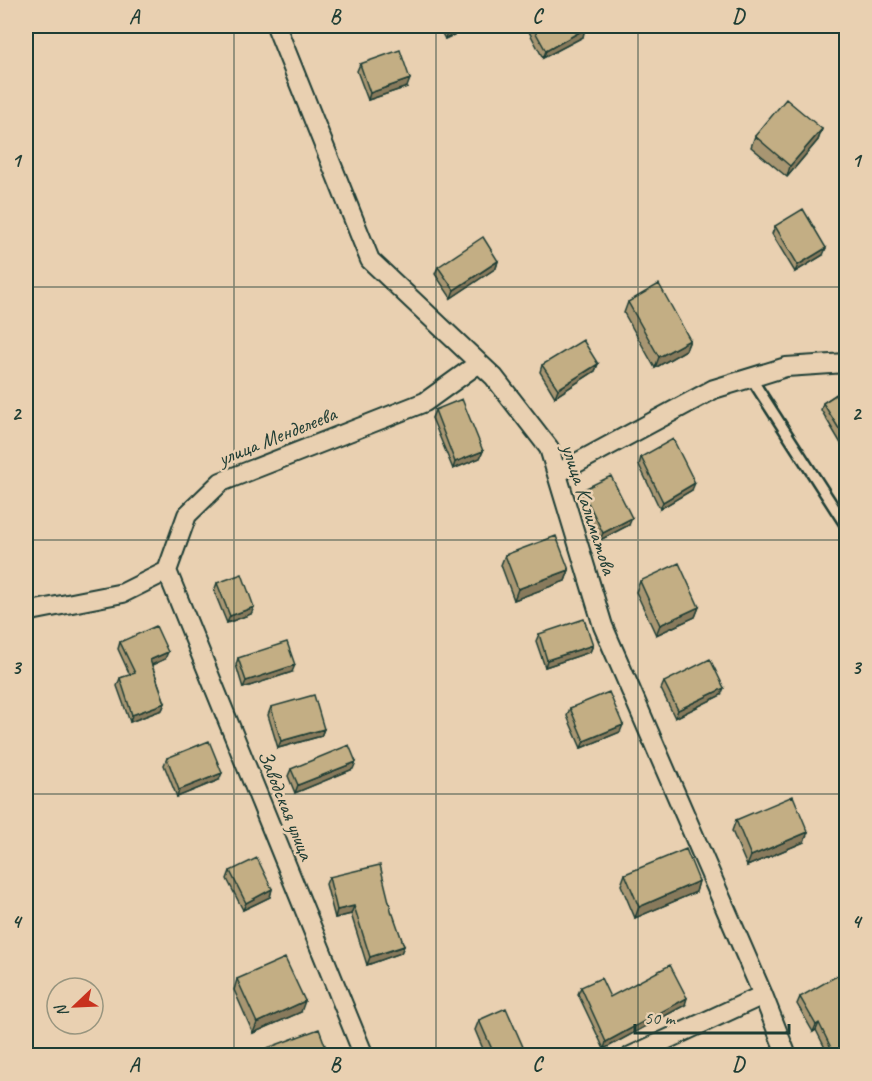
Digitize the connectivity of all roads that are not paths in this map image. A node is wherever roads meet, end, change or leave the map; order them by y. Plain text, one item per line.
1 (279, 26) edge
2 (479, 363) junction
3 (846, 363) edge
4 (751, 378) junction
5 (558, 473) junction
6 (846, 526) edge
7 (167, 571) junction
8 (26, 612) edge
9 (763, 994) junction
10 (364, 1056) edge
11 (631, 1056) edge
12 (787, 1056) edge

1 - 2 street, улица Калиматова
2 - 5 street, улица Калиматова
2 - 7 street, улица Менделеева
3 - 4 street
4 - 5 street
4 - 6 lane
5 - 9 street, улица Калиматова
7 - 8 street
7 - 10 street, Заводская улица
9 - 11 street
9 - 12 street, улица Калиматова

